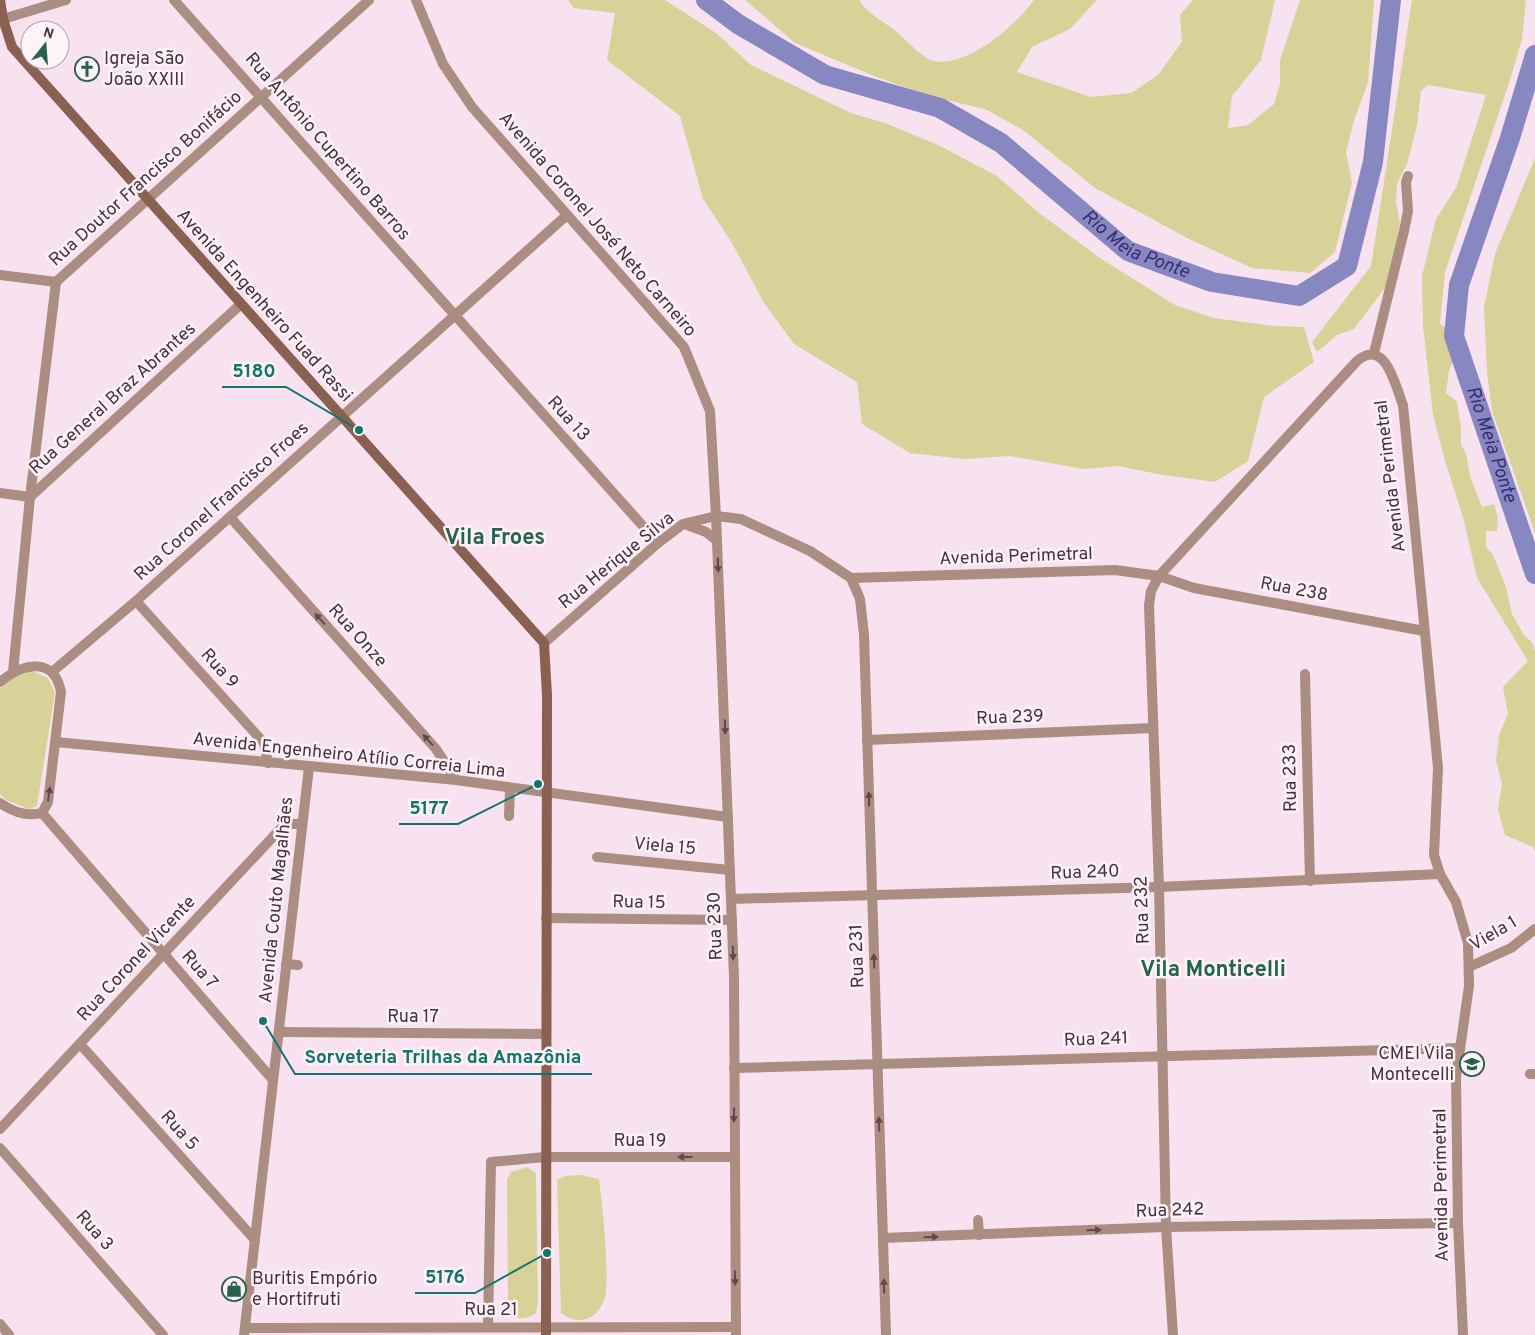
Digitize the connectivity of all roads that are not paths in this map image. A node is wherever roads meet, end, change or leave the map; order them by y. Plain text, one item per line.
1 (0, 0) edge
2 (66, 0) edge
3 (174, 0) edge
4 (369, 0) edge
5 (416, 0) edge
6 (2, 19) junction
7 (0, 38) edge
8 (12, 47) junction
9 (261, 97) junction
10 (1408, 176) dead end
11 (146, 200) junction
12 (567, 215) junction
13 (0, 275) edge
14 (56, 282) junction
15 (241, 304) junction
16 (454, 316) junction
17 (1374, 353) junction
18 (341, 417) junction
19 (0, 494) edge
20 (30, 497) junction
21 (716, 516) junction
22 (230, 517) junction
23 (683, 524) junction
24 (717, 541) junction
25 (658, 543) junction
26 (1159, 576) junction
27 (851, 578) junction
28 (136, 601) junction
29 (1424, 631) junction
30 (544, 643) junction
31 (13, 672) junction
32 (52, 672) junction
33 (1305, 674) dead end
34 (0, 682) edge
35 (1153, 728) junction
36 (867, 740) junction
37 (56, 742) junction
38 (268, 763) junction
39 (309, 767) junction
40 (456, 780) junction
41 (510, 789) junction
42 (547, 794) junction
43 (0, 806) edge
44 (42, 813) junction
45 (509, 816) dead end
46 (728, 817) junction
47 (302, 824) junction
48 (598, 857) dead end
49 (730, 870) junction
50 (1440, 874) junction
51 (1310, 880) junction
52 (1159, 887) junction
53 (872, 895) junction
54 (731, 899) junction
55 (546, 918) junction
56 (732, 920) junction
57 (1535, 929) edge
58 (164, 954) junction
59 (286, 964) junction
60 (298, 965) dead end
61 (1469, 967) junction
62 (279, 1032) junction
63 (546, 1034) junction
64 (80, 1044) junction
65 (1459, 1048) junction
66 (1163, 1054) junction
67 (877, 1064) junction
68 (734, 1068) junction
69 (273, 1080) junction
70 (0, 1129) edge
71 (0, 1148) edge
72 (546, 1157) junction
73 (734, 1157) junction
74 (978, 1220) dead end
75 (1458, 1223) junction
76 (1166, 1227) junction
77 (978, 1235) junction
78 (883, 1238) junction
79 (255, 1240) junction
80 (0, 1324) edge
81 (488, 1326) junction
82 (245, 1331) edge
83 (546, 1331) edge
84 (736, 1331) edge
85 (9, 1335) edge
86 (164, 1335) edge
87 (886, 1335) edge
88 (1173, 1335) edge
89 (1463, 1335) edge

1 - 6 main road, Avenida Engenheiro Fuad Rassi
2 - 6 street
3 - 9 street, Rua Antônio Cupertino Barros
4 - 9 street, Rua Doutor Francisco Bonifácio
5 - 12 street, Avenida Coronel José Neto Carneiro
6 - 8 main road, Avenida Engenheiro Fuad Rassi
7 - 8 main road
8 - 11 main road, Avenida Engenheiro Fuad Rassi
9 - 11 street, Rua Doutor Francisco Bonifácio
9 - 16 street, Rua Antônio Cupertino Barros
10 - 17 street
11 - 14 street, Rua Doutor Francisco Bonifácio
11 - 15 main road, Avenida Engenheiro Fuad Rassi
12 - 16 street, Rua Coronel Francisco Froes
12 - 21 street, Avenida Coronel José Neto Carneiro
13 - 14 street
14 - 20 street
15 - 18 main road, Avenida Engenheiro Fuad Rassi
15 - 20 street, Rua General Braz Abrantes
16 - 18 street, Rua Coronel Francisco Froes
16 - 25 street, Rua 13
17 - 26 street
17 - 29 street, Avenida Perimetral
18 - 22 street, Rua Coronel Francisco Froes
18 - 30 main road, Avenida Engenheiro Fuad Rassi
19 - 20 street, Rua General Braz Abrantes
20 - 31 street
21 - 23 street, Rua Herique Silva
21 - 24 street, Rua 230
21 - 27 street
22 - 28 street, Rua Coronel Francisco Froes
40 -> 22 street, Rua Onze
23 - 24 street
23 - 25 street, Rua Herique Silva
24 -> 46 street, Rua 230
25 - 30 street, Rua Herique Silva
26 - 27 street, Avenida Perimetral
26 - 29 street, Rua 238
26 - 35 street, Rua 232
27 - 36 street, Rua 231
28 - 32 street, Rua Coronel Francisco Froes
28 - 38 street, Rua 9
29 - 50 street, Avenida Perimetral
30 - 42 main road
31 - 32 street
31 - 34 street
32 - 37 street
33 - 51 street, Rua 233
35 - 36 street, Rua 239
35 - 52 street, Rua 232
53 -> 36 street, Rua 231
37 - 38 street, Avenida Engenheiro Atílio Correia Lima
44 -> 37 street
38 - 39 street, Avenida Engenheiro Atílio Correia Lima
39 - 40 street, Avenida Engenheiro Atílio Correia Lima
39 - 47 street, Avenida Couto Magalhães
40 - 41 street, Avenida Engenheiro Atílio Correia Lima
41 - 42 street, Avenida Engenheiro Atílio Correia Lima
41 - 45 street
42 - 46 street, Avenida Engenheiro Atílio Correia Lima
42 - 55 main road
43 - 44 street
44 - 58 street, Rua 7
46 - 49 street, Rua 230
47 - 58 street, Rua Coronel Vicente
47 - 59 street, Avenida Couto Magalhães
48 - 49 street, Viela 15
49 - 54 street, Rua 230
50 - 51 street, Rua 240
50 - 61 street, Avenida Perimetral
51 - 52 street, Rua 240
52 - 53 street, Rua 240
52 - 66 street, Rua 232
53 - 54 street, Rua 240
67 -> 53 street, Rua 231
54 - 56 street, Rua 230
55 - 56 street, Rua 15
55 - 63 main road
56 -> 68 street, Rua 230
57 - 61 street, Viela 1
58 - 64 street, Rua Coronel Vicente
58 - 69 street, Rua 7
59 - 60 street
59 - 62 street, Avenida Couto Magalhães
61 - 65 street, Avenida Perimetral
62 - 63 street, Rua 17
62 - 69 street, Avenida Couto Magalhães
63 - 72 main road
64 - 70 street, Rua Coronel Vicente
64 - 79 street, Rua 5
65 - 66 street, Rua 241
65 - 75 street, Avenida Perimetral
66 - 67 street, Rua 241
66 - 76 street, Rua 232
67 - 68 street, Rua 241
78 -> 67 street, Rua 231
68 -> 73 street, Rua 230
69 - 79 street, Avenida Couto Magalhães
71 - 86 street, Rua 3
73 -> 72 street, Rua 19
72 - 81 street, Rua 19
72 - 83 main road
73 -> 84 street, Rua 230
74 - 77 street
75 - 76 street, Rua 242
75 - 89 street, Avenida Perimetral
77 -> 76 street, Rua 242
76 - 88 street, Rua 232
78 -> 77 street, Rua 242
87 -> 78 street, Rua 231
79 - 82 street, Avenida Couto Magalhães
80 - 85 street
81 - 82 street, Rua 21
81 - 83 street, Rua 21
83 - 84 street, Rua 21

